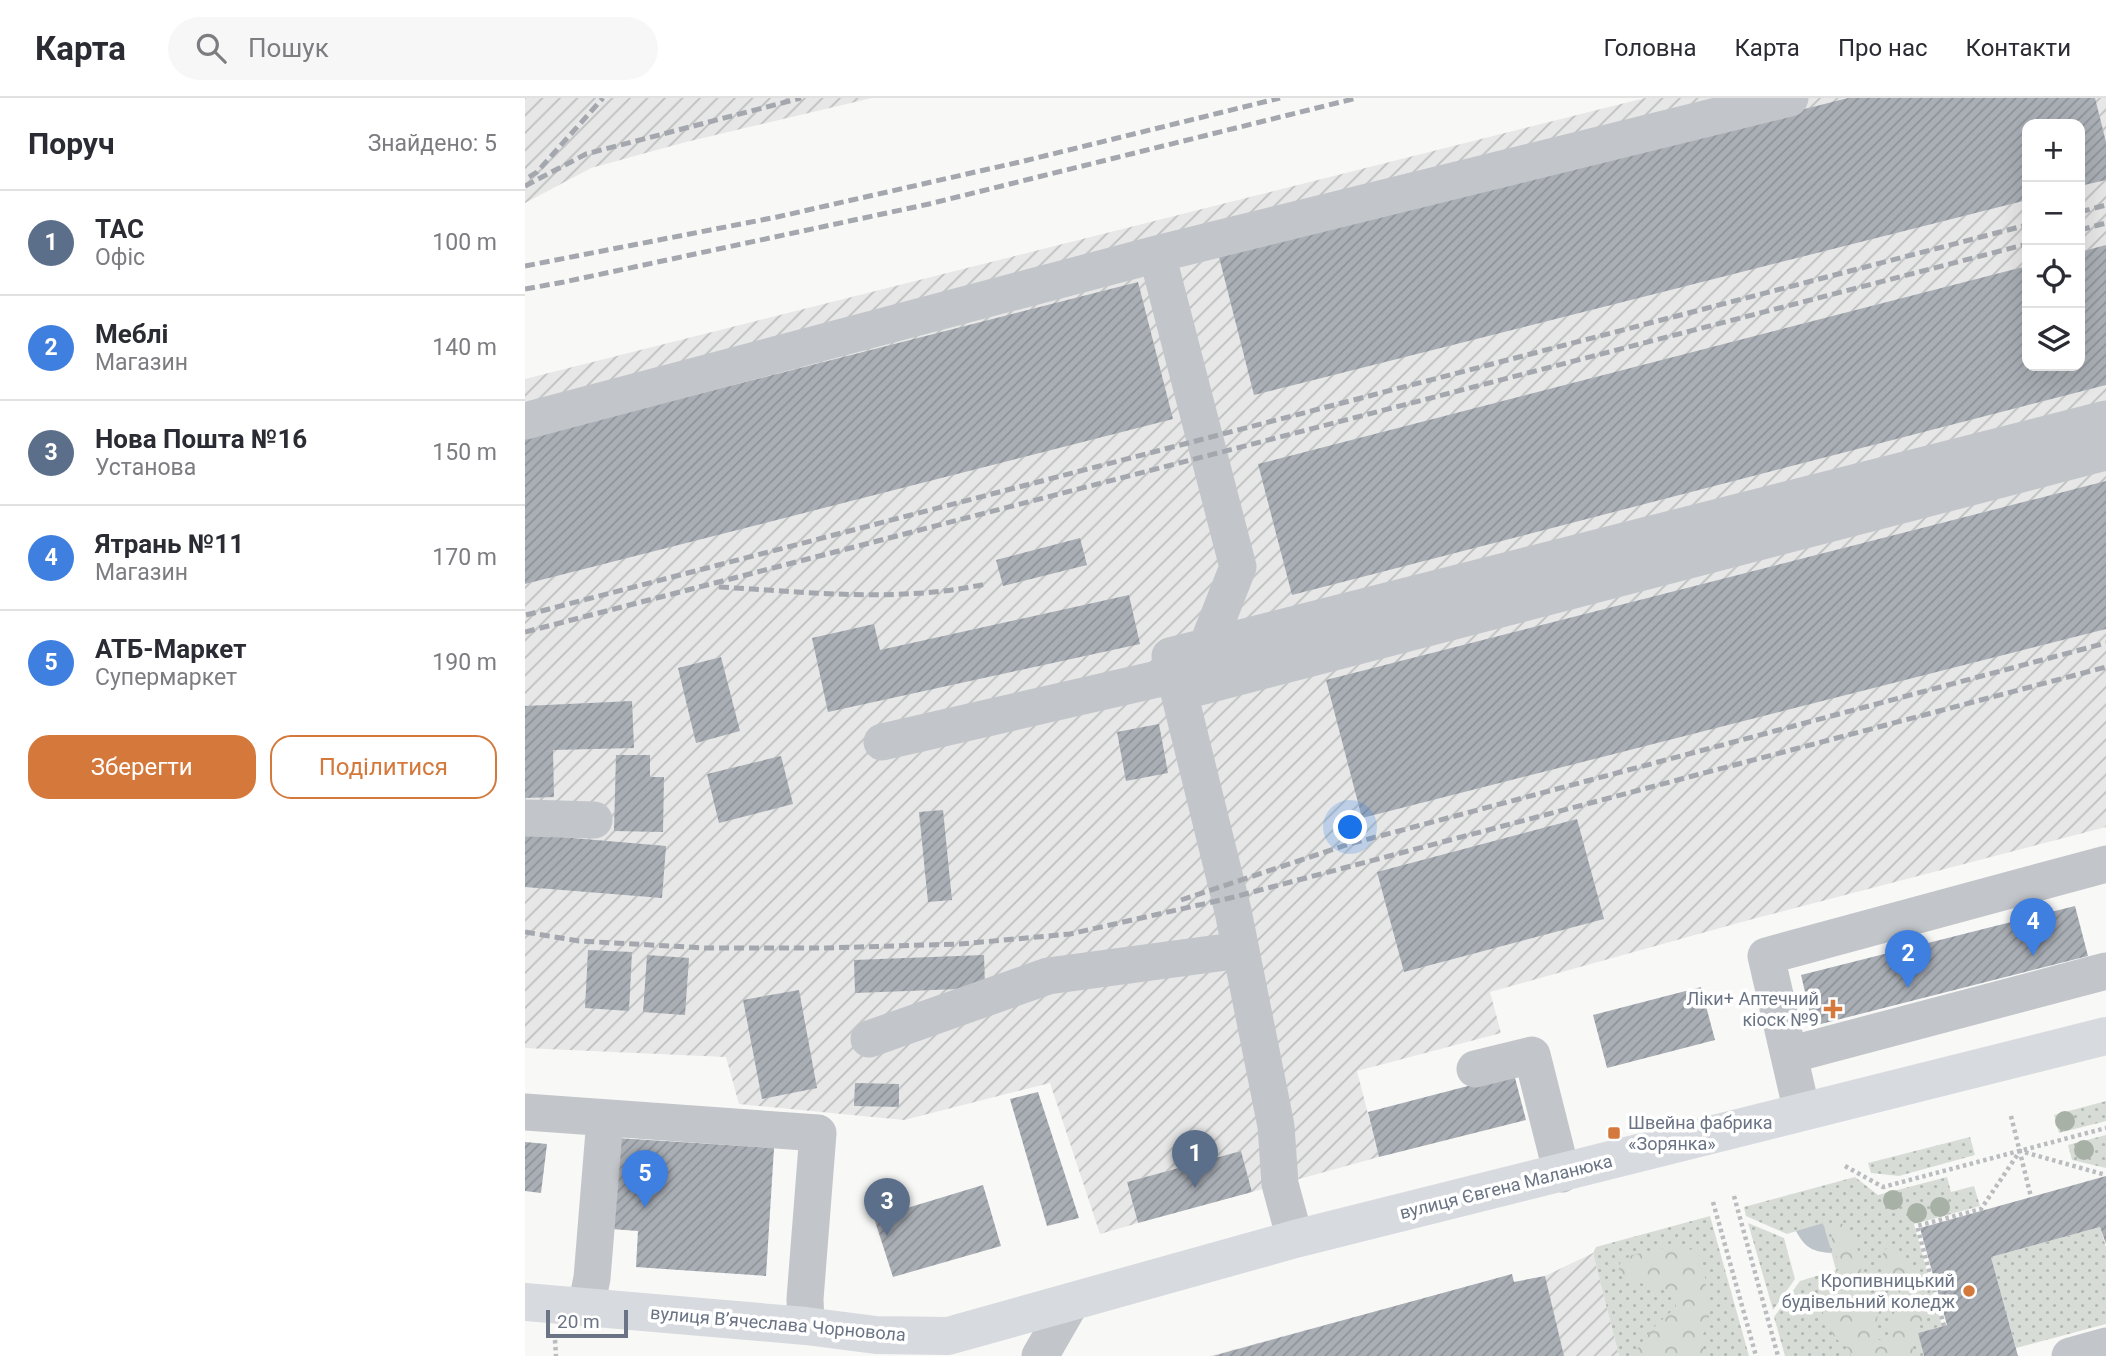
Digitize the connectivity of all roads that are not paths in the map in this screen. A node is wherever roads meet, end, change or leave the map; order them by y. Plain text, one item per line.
1 (1790, 98) edge
2 (1157, 254) junction
3 (2106, 419) edge
4 (525, 421) edge
5 (2106, 452) edge
6 (1207, 646) junction
7 (1177, 684) junction
8 (882, 742) dead end
9 (525, 818) edge
10 (594, 820) dead end
11 (2104, 871) edge
12 (1241, 950) junction
13 (2106, 971) edge
14 (2106, 1036) edge
15 (869, 1039) dead end
16 (1789, 1055) junction
17 (1475, 1069) dead end
18 (525, 1112) edge
19 (1802, 1112) junction
20 (605, 1119) junction
21 (1562, 1174) junction
22 (1295, 1239) junction
23 (525, 1302) edge
24 (1070, 1304) junction
25 (586, 1308) junction
26 (806, 1326) junction
27 (948, 1336) junction
28 (2106, 1346) edge
29 (912, 1356) edge
30 (1040, 1356) edge
31 (2070, 1356) edge

1 - 2 lane
2 - 4 lane
2 - 6 lane
3 - 6 lane
5 - 7 lane
6 - 7 lane
7 - 8 lane
7 - 12 lane
9 - 10 lane
11 - 16 lane
12 - 15 lane
12 - 22 lane
13 - 16 lane
14 - 19 main road, вулиця Євгена Маланюка
16 - 19 lane
17 - 21 lane
18 - 20 lane
19 - 21 main road, вулиця Євгена Маланюка
20 - 25 lane
20 - 26 lane
21 - 22 main road, вулиця Євгена Маланюка
22 - 24 main road, вулиця Євгена Маланюка
23 - 25 main road, вулиця Вʼячеслава Чорновола
24 - 27 main road, вулиця Євгена Маланюка
24 - 30 lane
25 - 26 main road, вулиця Вʼячеслава Чорновола
26 - 27 main road, вулиця Вʼячеслава Чорновола
27 - 29 main road
28 - 31 lane

